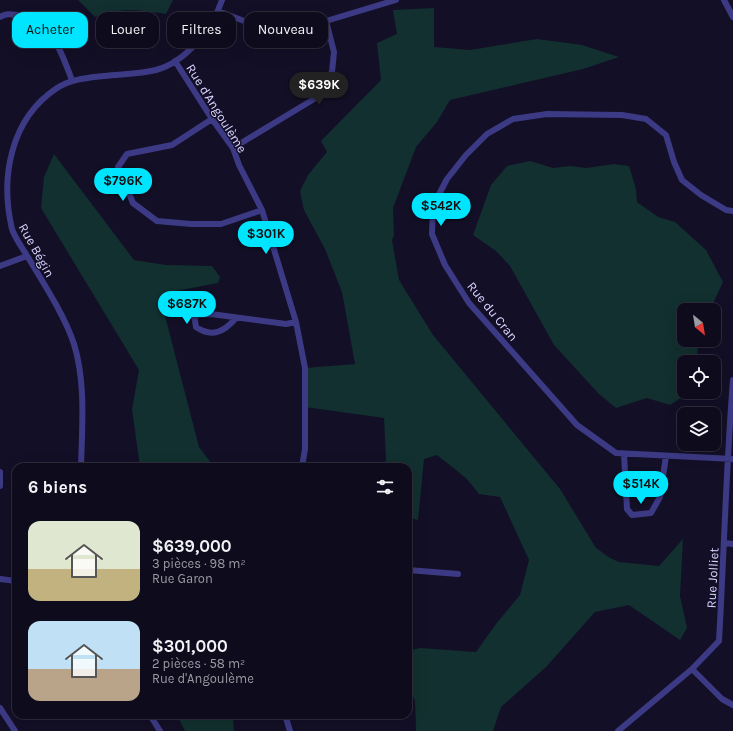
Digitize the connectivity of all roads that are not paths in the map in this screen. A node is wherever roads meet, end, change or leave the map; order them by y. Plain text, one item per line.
1 (222, 0) edge
2 (396, 0) edge
3 (724, 0) edge
4 (218, 11) junction
5 (0, 17) edge
6 (733, 17) edge
7 (328, 20) edge
8 (244, 21) edge
9 (328, 29) edge
10 (175, 61) junction
11 (72, 80) junction
12 (212, 119) junction
13 (233, 148) junction
14 (2, 202) edge
15 (262, 210) junction
16 (733, 211) edge
17 (27, 256) junction
18 (0, 266) edge
19 (236, 318) junction
20 (296, 322) junction
21 (733, 380) edge
22 (624, 454) junction
23 (666, 456) junction
24 (730, 459) edge
25 (81, 463) edge
26 (303, 463) edge
27 (0, 472) edge
28 (0, 486) edge
29 (725, 543) junction
30 (733, 544) edge
31 (412, 570) edge
32 (458, 574) dead end
33 (0, 579) edge
34 (12, 580) edge
35 (692, 669) junction
36 (733, 705) edge
37 (0, 708) edge
38 (152, 719) edge
39 (286, 719) edge
40 (15, 731) edge
41 (160, 731) edge
42 (290, 731) edge
43 (618, 731) edge

1 - 4 street, Rue Bégin
2 - 7 street
3 - 6 street
4 - 8 street
4 - 10 street, Rue Bégin
5 - 11 street
9 - 13 street
10 - 11 street, Rue Bégin
10 - 12 street, Rue d'Angoulème
11 - 14 street, Rue Bégin
12 - 13 street, Rue d'Angoulème
12 - 15 street
13 - 15 street, Rue d'Angoulème
14 - 17 street, Rue Bégin
15 - 20 street, Rue d'Angoulème
16 - 22 street, Rue du Cran
17 - 18 street
17 - 25 street, Rue Bégin
19 - 19 street
19 - 20 street
20 - 26 street, Rue d'Angoulème
21 - 24 street, Rue Jolliet
22 - 23 street, Rue du Cran
22 - 23 street
23 - 24 street, Rue du Cran
24 - 29 street, Rue Jolliet
27 - 28 street
29 - 30 street
29 - 35 street, Rue Jolliet
31 - 32 street
33 - 34 street
35 - 36 street
35 - 43 street, Rue Jolliet
37 - 40 street
38 - 41 street
39 - 42 street

